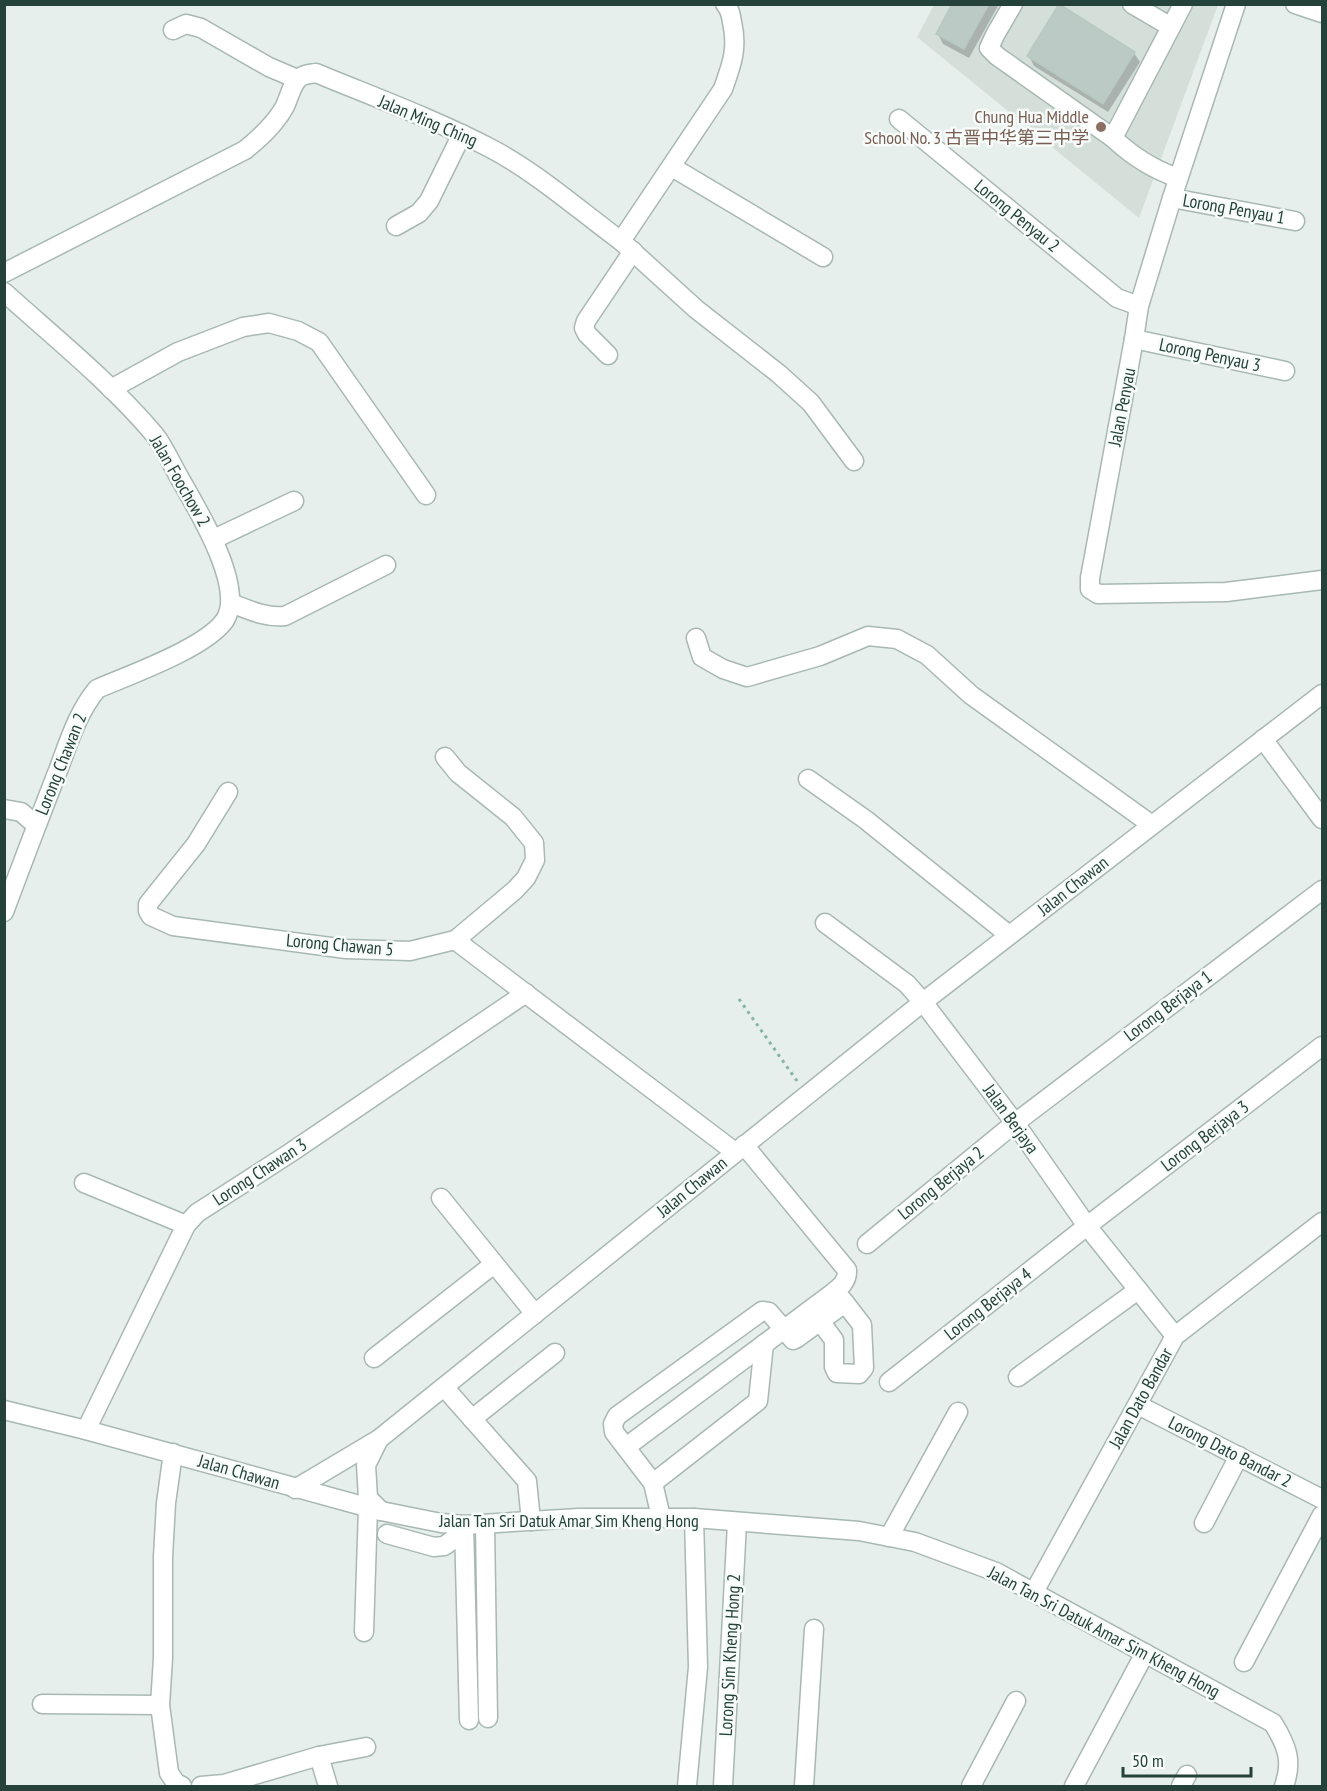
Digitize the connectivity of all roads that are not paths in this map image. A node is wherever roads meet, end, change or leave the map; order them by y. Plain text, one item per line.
1 (1013, 4) edge
2 (1132, 4) edge
3 (1183, 4) edge
4 (1236, 4) edge
5 (1295, 4) edge
6 (730, 6) edge
7 (1323, 14) edge
8 (1171, 27) junction
9 (173, 30) dead end
10 (297, 79) junction
11 (899, 119) dead end
12 (462, 134) junction
13 (1113, 138) junction
14 (672, 167) junction
15 (1178, 178) junction
16 (1172, 198) junction
17 (1295, 221) dead end
18 (396, 226) dead end
19 (627, 246) junction
20 (823, 257) dead end
21 (4, 273) edge
22 (4, 292) edge
23 (1139, 306) junction
24 (1134, 339) junction
25 (608, 355) dead end
26 (1286, 371) dead end
27 (111, 389) junction
28 (854, 461) dead end
29 (426, 495) dead end
30 (294, 501) dead end
31 (214, 539) junction
32 (386, 565) dead end
33 (1323, 580) edge
34 (228, 611) junction
35 (696, 638) dead end
36 (1323, 694) edge
37 (1263, 739) junction
38 (445, 757) dead end
39 (808, 778) dead end
40 (228, 792) dead end
41 (4, 809) edge
42 (1323, 819) edge
43 (36, 825) junction
44 (1152, 825) junction
45 (1323, 890) edge
46 (4, 912) edge
47 (825, 923) dead end
48 (1009, 935) junction
49 (455, 940) junction
50 (526, 993) junction
51 (923, 1002) junction
52 (1323, 1046) edge
53 (1015, 1123) junction
54 (740, 1149) junction
55 (84, 1183) dead end
56 (441, 1198) dead end
57 (1323, 1222) edge
58 (186, 1225) junction
59 (1087, 1226) junction
60 (867, 1244) dead end
61 (494, 1264) junction
62 (1138, 1290) junction
63 (840, 1297) junction
64 (535, 1314) junction
65 (819, 1321) junction
66 (782, 1329) junction
67 (1174, 1336) junction
68 (764, 1344) junction
69 (555, 1353) dead end
70 (374, 1358) dead end
71 (1018, 1377) dead end
72 (889, 1382) dead end
73 (444, 1387) junction
74 (1138, 1405) junction
75 (4, 1410) edge
76 (958, 1412) dead end
77 (472, 1419) junction
78 (86, 1430) junction
79 (379, 1439) junction
80 (626, 1447) junction
81 (173, 1453) junction
82 (1239, 1456) junction
83 (653, 1483) junction
84 (295, 1489) junction
85 (1323, 1499) edge
86 (374, 1509) junction
87 (1323, 1515) edge
88 (661, 1517) junction
89 (694, 1518) junction
90 (531, 1521) junction
91 (737, 1523) junction
92 (1204, 1523) dead end
93 (485, 1524) junction
94 (463, 1529) junction
95 (387, 1534) dead end
96 (889, 1537) junction
97 (1034, 1592) junction
98 (814, 1629) dead end
99 (364, 1632) dead end
100 (1145, 1653) junction
101 (1244, 1662) dead end
102 (1016, 1701) dead end
103 (42, 1704) dead end
104 (160, 1705) junction
105 (488, 1718) dead end
106 (469, 1720) dead end
107 (366, 1747) dead end
108 (319, 1756) junction
109 (182, 1786) edge
110 (201, 1786) edge
111 (328, 1786) edge
112 (687, 1786) edge
113 (723, 1786) edge
114 (804, 1786) edge
115 (971, 1786) edge
116 (1074, 1786) edge
117 (1284, 1786) edge

1 - 13 street
2 - 8 street
3 - 8 street
4 - 15 street, Jalan Penyau
5 - 7 street
6 - 14 street
8 - 13 street
9 - 10 street
10 - 12 street, Jalan Ming Ching
10 - 21 street
11 - 23 street, Lorong Penyau 2
12 - 18 street
12 - 19 street, Jalan Ming Ching
13 - 15 street
14 - 19 street
14 - 20 street
15 - 16 street, Jalan Penyau
16 - 17 street, Lorong Penyau 1
16 - 23 street, Jalan Penyau
19 - 25 street
19 - 28 street, Jalan Ming Ching
22 - 27 street, Jalan Foochow 2
23 - 24 street, Jalan Penyau
24 - 26 street, Lorong Penyau 3
24 - 33 street, Jalan Penyau
27 - 29 street
27 - 31 street, Jalan Foochow 2
30 - 31 street
31 - 34 street, Jalan Foochow 2
32 - 34 street
34 - 43 street, Lorong Chawan 2
35 - 44 street
36 - 37 street, Jalan Chawan
37 - 42 street
37 - 44 street, Jalan Chawan
38 - 49 street, Lorong Chawan 5
39 - 48 street
40 - 49 street, Lorong Chawan 5
41 - 43 street
43 - 46 street, Lorong Chawan 2
44 - 48 street, Jalan Chawan
45 - 53 street, Lorong Berjaya 1
47 - 51 street, Jalan Berjaya
48 - 51 street, Jalan Chawan
49 - 50 street
50 - 54 street
50 - 58 street, Lorong Chawan 3
51 - 53 street, Jalan Berjaya
51 - 54 street, Jalan Chawan
52 - 59 street, Lorong Berjaya 3
53 - 59 street, Jalan Berjaya
53 - 60 street, Lorong Berjaya 2
54 - 63 street
54 - 64 street, Jalan Chawan
55 - 58 street
56 - 61 street
57 - 67 street, Jalan Dato Bandar
58 - 78 street, Lorong Chawan 3
59 - 62 street, Jalan Berjaya
59 - 72 street, Lorong Berjaya 4
61 - 64 street
61 - 70 street
62 - 67 street, Jalan Berjaya
62 - 71 street
63 - 65 street
63 - 65 street
63 - 66 street
64 - 73 street, Jalan Chawan
65 - 66 street
66 - 68 street
66 - 80 street
67 - 74 street, Jalan Dato Bandar
68 - 80 street
68 - 83 street
69 - 77 street
73 - 77 street
73 - 79 street, Jalan Chawan
74 - 82 street, Lorong Dato Bandar 2
74 - 97 street, Jalan Dato Bandar
75 - 78 street, Jalan Chawan
76 - 96 street
77 - 90 street
78 - 81 street, Jalan Chawan
79 - 84 street, Jalan Chawan
79 - 86 street
80 - 83 street
81 - 84 street, Jalan Chawan
81 - 104 street
82 - 85 street, Lorong Dato Bandar 2
82 - 92 street
83 - 88 street
84 - 86 street, Jalan Tan Sri Datuk Amar Sim Kheng Hong
86 - 94 street, Jalan Tan Sri Datuk Amar Sim Kheng Hong
86 - 99 street
87 - 101 street
88 - 89 street, Jalan Tan Sri Datuk Amar Sim Kheng Hong
88 - 90 street, Jalan Tan Sri Datuk Amar Sim Kheng Hong
89 - 91 street, Jalan Tan Sri Datuk Amar Sim Kheng Hong
89 - 112 street
90 - 93 street, Jalan Tan Sri Datuk Amar Sim Kheng Hong
91 - 96 street, Jalan Tan Sri Datuk Amar Sim Kheng Hong
91 - 113 street, Lorong Sim Kheng Hong 2
93 - 94 street, Jalan Tan Sri Datuk Amar Sim Kheng Hong
93 - 105 street
94 - 95 street
94 - 106 street
96 - 97 street, Jalan Tan Sri Datuk Amar Sim Kheng Hong
97 - 100 street, Jalan Tan Sri Datuk Amar Sim Kheng Hong
98 - 114 street
100 - 116 street
100 - 117 street, Jalan Tan Sri Datuk Amar Sim Kheng Hong
102 - 115 street
103 - 104 street
104 - 109 street
107 - 108 street
108 - 110 street
108 - 111 street

